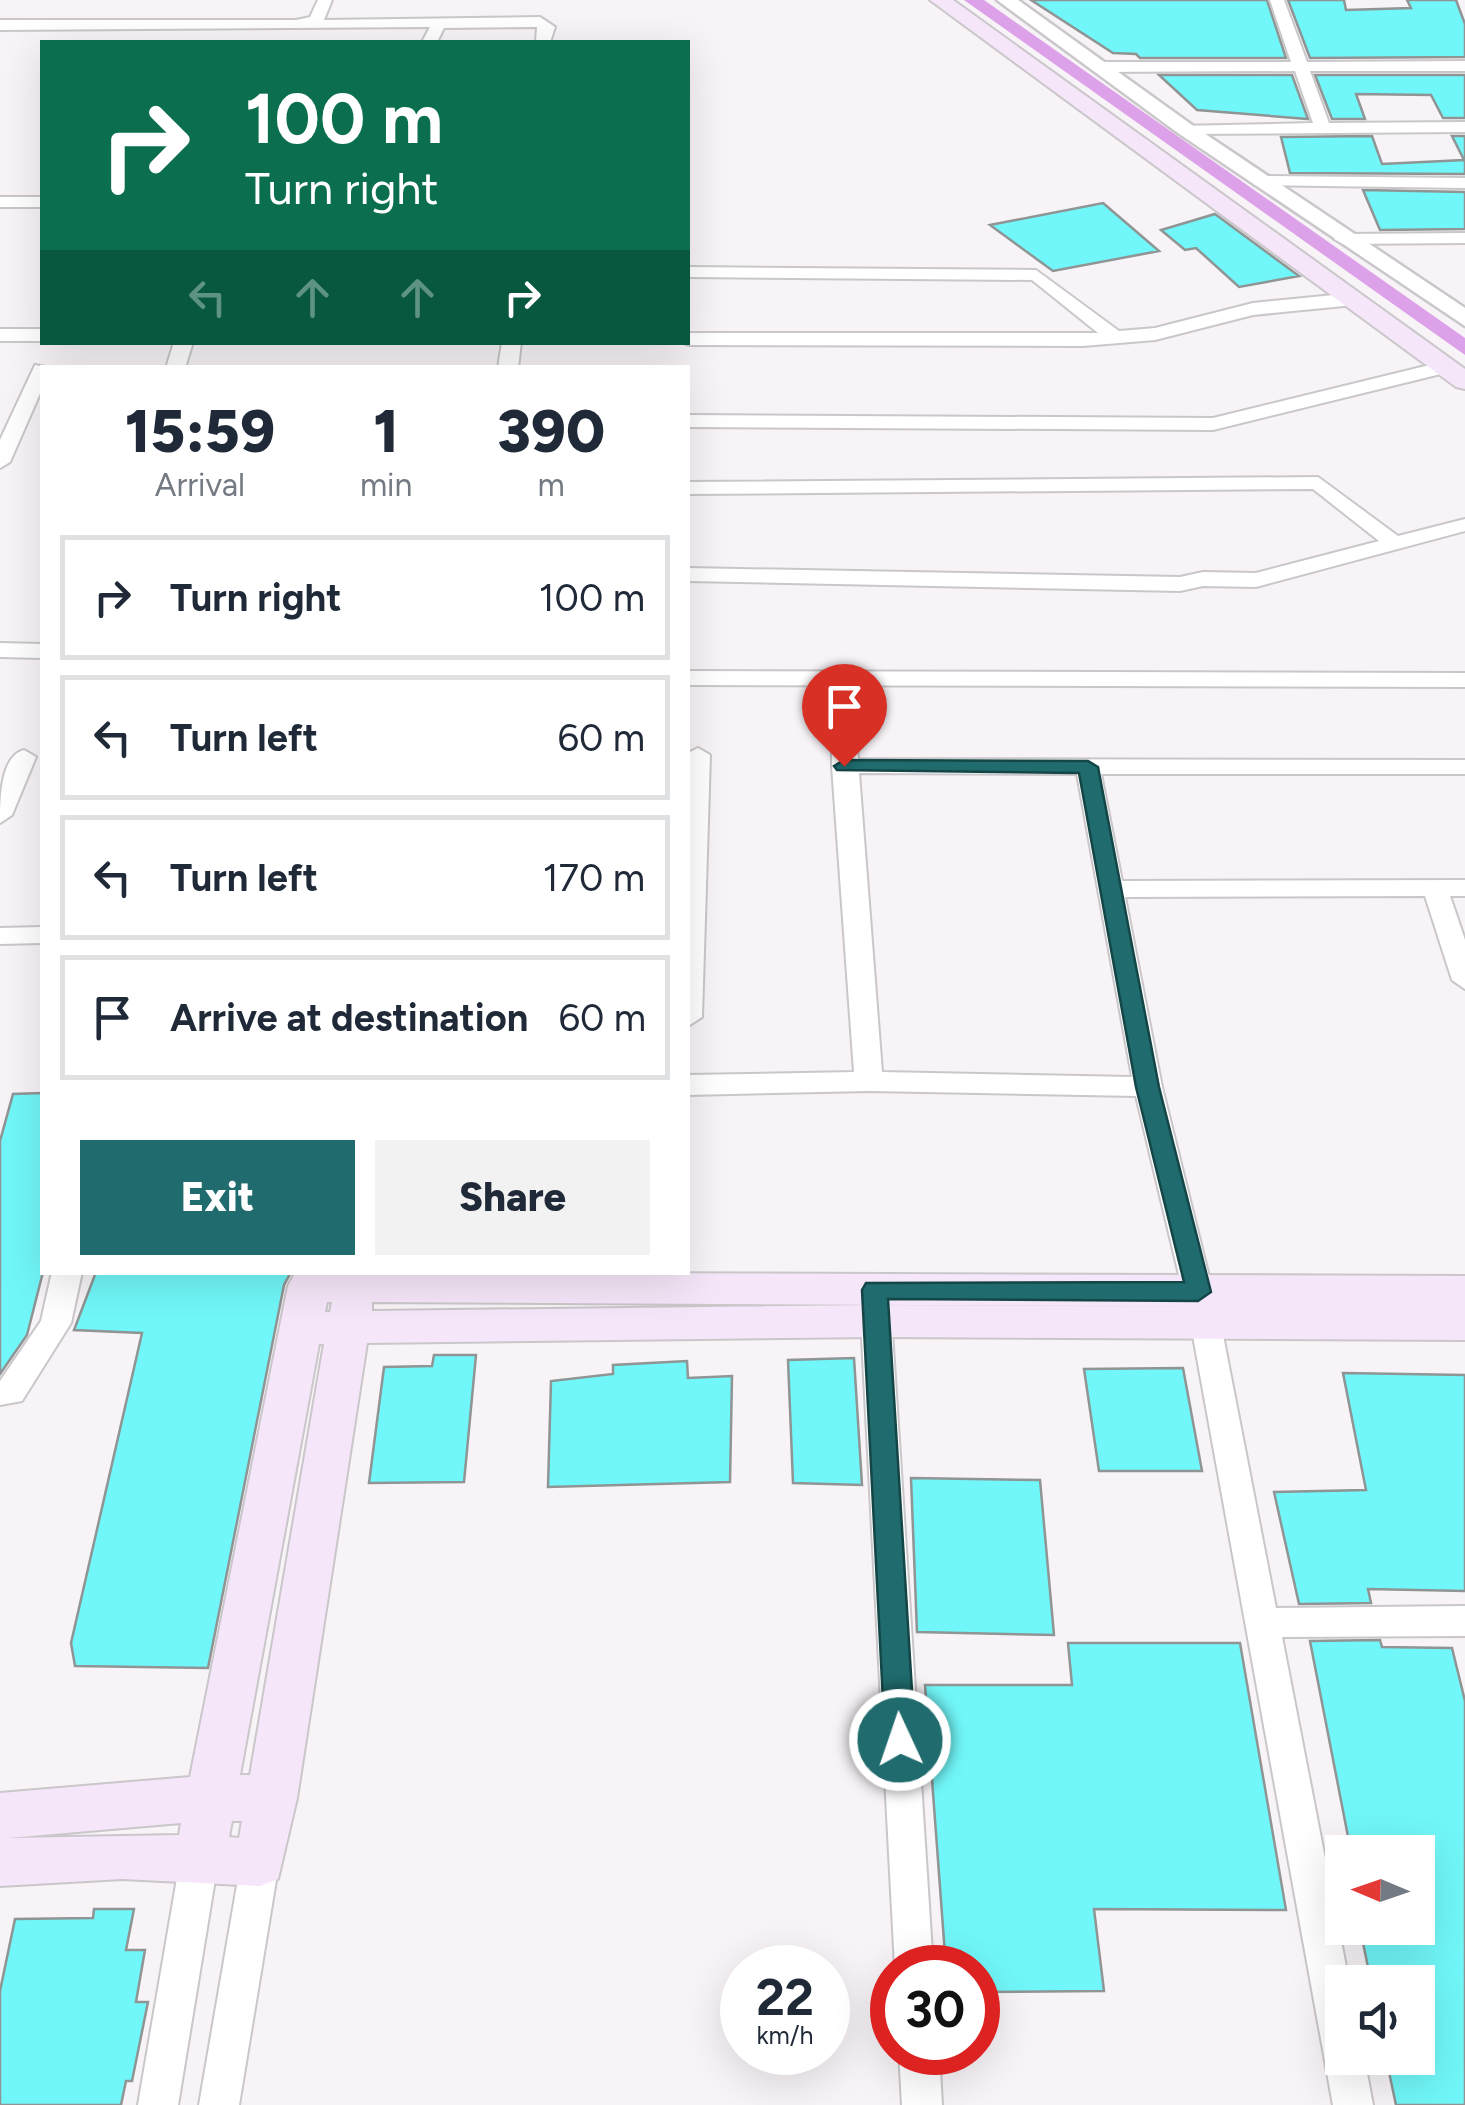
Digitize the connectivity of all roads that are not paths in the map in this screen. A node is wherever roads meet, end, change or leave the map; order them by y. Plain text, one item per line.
1 (324, 0) edge
2 (513, 0) edge
3 (940, 0) edge
4 (1006, 0) edge
5 (1277, 0) edge
6 (446, 22) junction
7 (507, 22) junction
8 (0, 25) edge
9 (298, 25) junction
10 (431, 40) edge
11 (543, 40) edge
12 (1301, 65) junction
13 (1465, 66) edge
14 (1098, 67) junction
15 (1322, 126) junction
16 (1465, 127) edge
17 (1186, 129) junction
18 (1260, 181) junction
19 (1465, 183) edge
20 (0, 202) edge
21 (40, 202) edge
22 (1343, 238) junction
23 (1465, 238) edge
24 (690, 272) edge
25 (1354, 299) junction
26 (1465, 320) edge
27 (0, 335) edge
28 (40, 335) edge
29 (1114, 336) junction
30 (690, 339) edge
31 (1456, 374) edge
32 (40, 375) edge
33 (690, 421) edge
34 (0, 462) edge
35 (690, 488) edge
36 (1465, 524) edge
37 (1394, 544) junction
38 (690, 574) edge
39 (0, 650) edge
40 (40, 651) edge
41 (690, 678) edge
42 (1465, 680) edge
43 (844, 736) dead end
44 (22, 755) edge
45 (698, 755) dead end
46 (844, 766) junction
47 (1465, 766) edge
48 (1088, 767) junction
49 (0, 815) edge
50 (1434, 888) junction
51 (1465, 888) edge
52 (1114, 889) junction
53 (40, 935) edge
54 (0, 936) edge
55 (690, 965) edge
56 (1465, 980) edge
57 (868, 1081) junction
58 (690, 1084) edge
59 (1148, 1087) junction
60 (66, 1275) edge
61 (311, 1279) edge
62 (1465, 1292) edge
63 (354, 1295) edge
64 (875, 1306) junction
65 (1202, 1308) junction
66 (1465, 1324) edge
67 (301, 1328) junction
68 (0, 1393) edge
69 (1465, 1620) edge
70 (1262, 1623) junction
71 (210, 1798) junction
72 (272, 1798) junction
73 (0, 1816) edge
74 (199, 1861) junction
75 (0, 1862) edge
76 (260, 1862) junction
77 (913, 1945) edge
78 (1326, 1965) edge
79 (920, 2075) edge
80 (1347, 2075) edge
81 (158, 2105) edge
82 (218, 2105) edge
83 (922, 2105) edge
84 (1353, 2105) edge

1 - 9 street
2 - 7 street
3 - 25 main road
4 - 14 street
5 - 12 street
6 - 7 street
6 - 9 street
6 - 10 street
7 - 11 street
8 - 9 street
12 - 13 street
12 - 14 street
12 - 15 street
14 - 17 street
15 - 16 street
15 - 17 street
17 - 18 street
18 - 19 street
18 - 22 street
20 - 21 street
22 - 23 street
22 - 26 street
24 - 29 street
25 - 29 street
25 - 31 main road
27 - 28 street
29 - 30 street
31 - 33 street
32 - 34 street
35 - 37 street
36 - 37 street
37 - 38 street
39 - 40 street
41 - 42 street
43 - 46 street
44 - 49 street
45 - 55 street
46 - 48 street
46 - 57 street
47 - 48 street
48 - 52 street
50 - 51 street
50 - 52 street
50 - 56 street
52 - 59 street
53 - 54 street
57 - 58 street
57 - 59 street
59 - 65 street
60 - 68 street
61 - 63 main road
61 - 67 main road
62 - 65 main road
63 - 64 main road
63 - 67 main road
63 - 72 main road
64 - 65 main road
64 - 77 street
65 - 66 main road
65 - 70 street
67 - 71 main road
69 - 70 street
70 - 78 street
71 - 72 main road
71 - 73 main road
71 - 74 main road
72 - 76 main road
74 - 75 main road
74 - 76 main road
74 - 81 street
76 - 82 street
79 - 83 street
80 - 84 street

